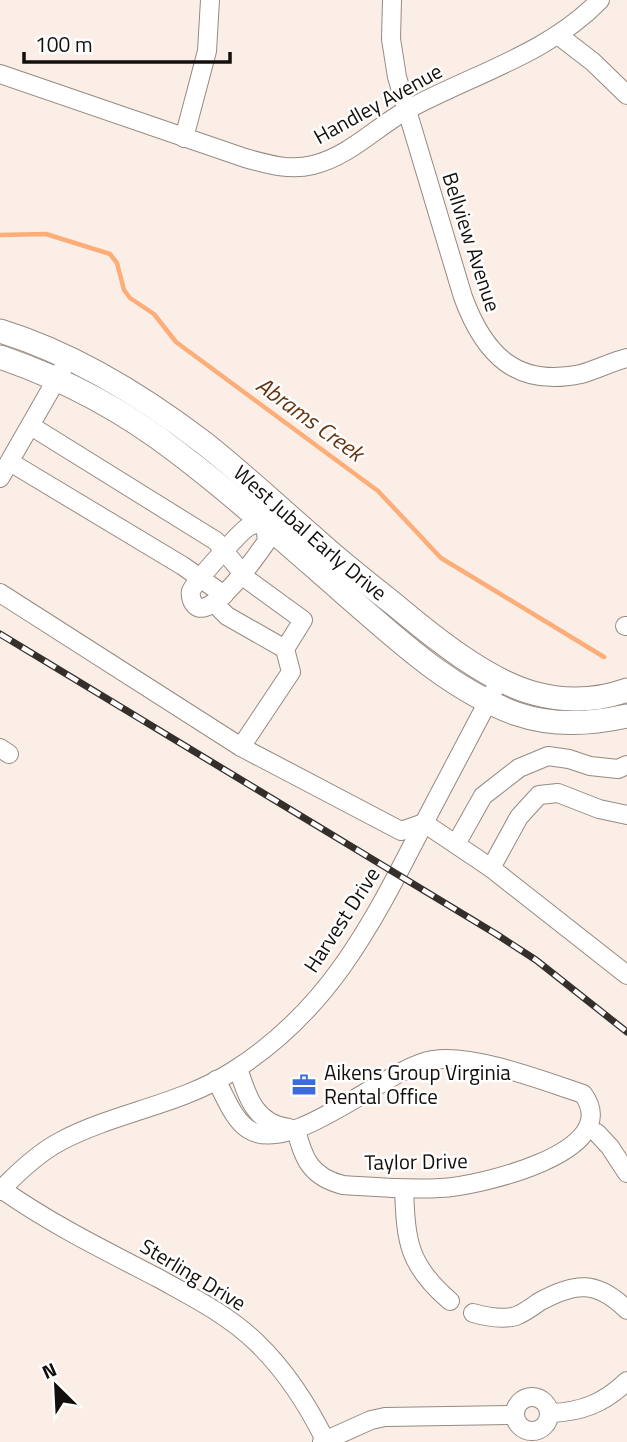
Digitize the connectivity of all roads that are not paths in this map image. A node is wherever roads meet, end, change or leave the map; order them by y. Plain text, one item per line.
1 (210, 0) edge
2 (392, 0) edge
3 (600, 0) edge
4 (558, 35) junction
5 (0, 74) edge
6 (627, 95) edge
7 (406, 110) junction
8 (184, 138) junction
9 (0, 331) edge
10 (0, 357) edge
11 (627, 358) edge
12 (63, 369) junction
13 (31, 426) junction
14 (10, 462) junction
15 (0, 478) edge
16 (273, 516) junction
17 (225, 551) junction
18 (242, 573) junction
19 (199, 577) junction
20 (0, 593) edge
21 (219, 599) junction
22 (285, 649) junction
23 (500, 679) junction
24 (627, 690) edge
25 (489, 700) junction
26 (627, 716) edge
27 (241, 747) junction
28 (627, 765) edge
29 (627, 816) edge
30 (424, 823) junction
31 (456, 844) junction
32 (491, 867) junction
33 (627, 975) edge
34 (238, 1068) junction
35 (216, 1080) junction
36 (296, 1129) junction
37 (597, 1133) junction
38 (627, 1173) edge
39 (1, 1189) edge
40 (404, 1189) junction
41 (450, 1301) dead end
42 (627, 1310) edge
43 (473, 1313) dead end
44 (627, 1381) edge
45 (550, 1413) junction
46 (515, 1415) junction
47 (533, 1437) edge
48 (325, 1442) edge

1 - 8 street
2 - 7 street, Bellview Avenue
3 - 4 street, Handley Avenue
4 - 6 street
4 - 7 street, Handley Avenue
5 - 8 street, Handley Avenue
7 - 8 street, Handley Avenue
7 - 11 street, Bellview Avenue
9 - 12 main road, West Jubal Early Drive
10 - 12 main road, West Jubal Early Drive
12 - 13 street
12 - 16 main road, West Jubal Early Drive
13 - 14 street
13 - 17 street
14 - 15 street
14 - 19 street
16 - 17 street
16 - 18 street
16 - 23 main road, West Jubal Early Drive
16 - 25 main road, West Jubal Early Drive
17 - 18 street
17 - 19 street
18 - 21 street
18 - 22 street
19 - 21 street
19 - 21 street
20 - 27 street
21 - 22 street
22 - 27 street
23 - 24 main road, West Jubal Early Drive
23 - 25 street, Harvest Drive
25 - 26 main road, West Jubal Early Drive
25 - 30 street, Harvest Drive
27 - 30 street
28 - 31 street
29 - 32 street
30 - 31 street
30 - 34 street, Harvest Drive
31 - 32 street
32 - 33 street
34 - 35 street, Harvest Drive
34 - 36 street
35 - 36 street
35 - 39 street, Harvest Drive
36 - 37 street
36 - 40 street, Taylor Drive
37 - 38 street
37 - 40 street, Taylor Drive
39 - 48 street, Sterling Drive
40 - 41 street
42 - 43 street
44 - 45 street
45 - 46 street
45 - 47 street
46 - 47 street
46 - 48 street

